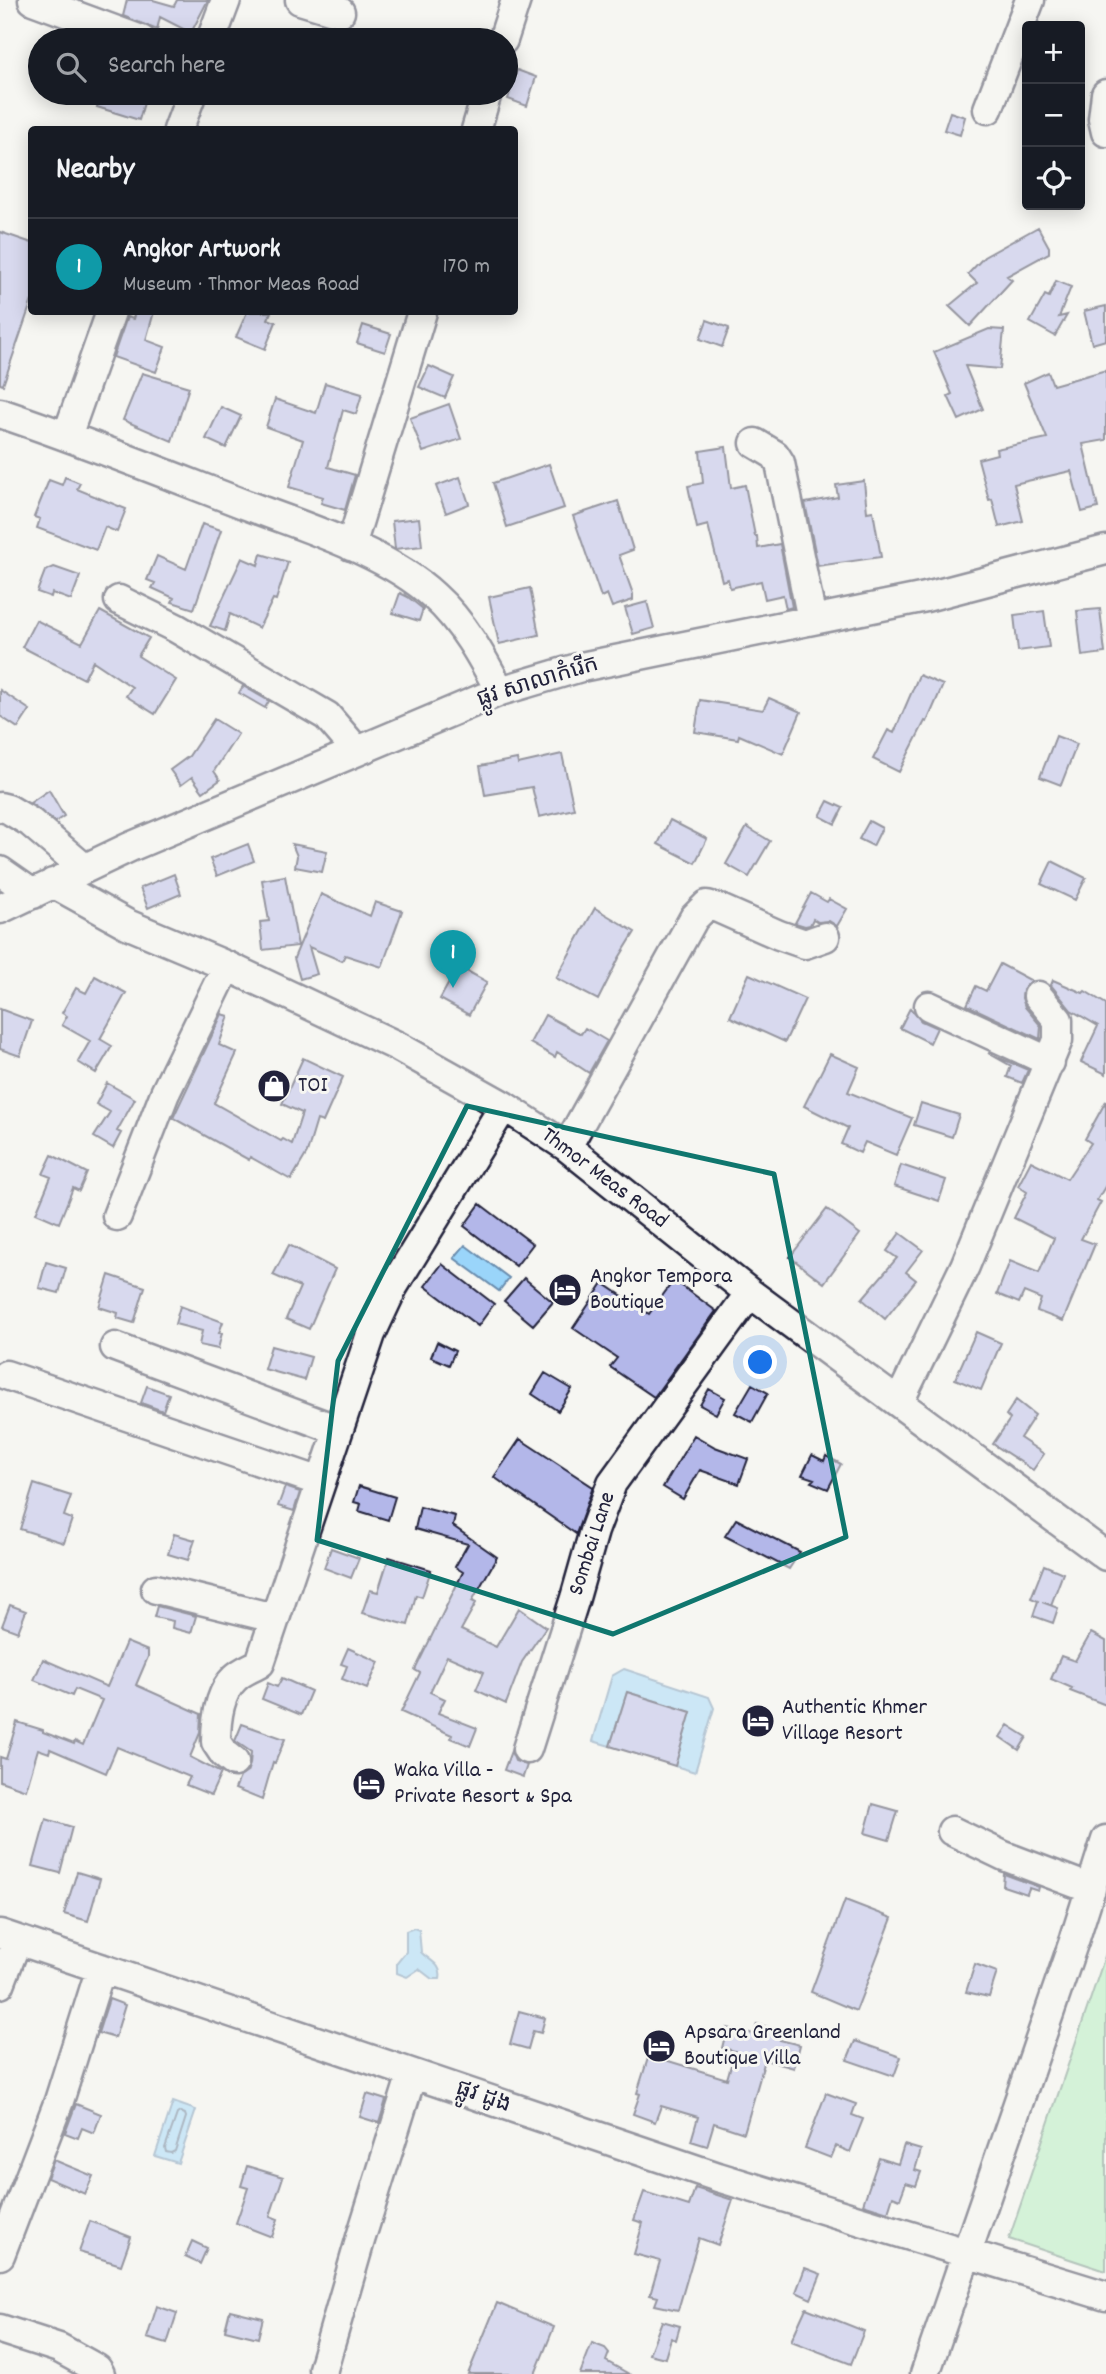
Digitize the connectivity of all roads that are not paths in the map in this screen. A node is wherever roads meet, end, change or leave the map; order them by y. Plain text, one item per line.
1 (33, 0) edge
2 (226, 0) edge
3 (300, 0) edge
4 (516, 0) edge
5 (1030, 0) edge
6 (340, 12) dead end
7 (109, 28) edge
8 (216, 28) edge
9 (507, 28) edge
10 (1106, 94) edge
11 (187, 105) edge
12 (483, 105) edge
13 (988, 109) dead end
14 (180, 126) edge
15 (477, 126) edge
16 (1106, 132) edge
17 (110, 315) edge
18 (421, 315) edge
19 (0, 413) edge
20 (67, 436) junction
21 (755, 443) dead end
22 (351, 546) junction
23 (1106, 550) edge
24 (119, 600) dead end
25 (812, 620) junction
26 (500, 691) junction
27 (358, 751) junction
28 (0, 807) edge
29 (84, 868) junction
30 (0, 871) edge
31 (43, 889) junction
32 (0, 908) edge
33 (825, 937) dead end
34 (227, 966) junction
35 (1038, 996) dead end
36 (929, 1006) dead end
37 (1050, 1062) junction
38 (504, 1106) junction
39 (567, 1147) junction
40 (117, 1216) dead end
41 (740, 1306) junction
42 (115, 1347) dead end
43 (6, 1375) dead end
44 (899, 1402) junction
45 (338, 1430) junction
46 (321, 1482) junction
47 (1106, 1556) edge
48 (156, 1589) dead end
49 (274, 1618) junction
50 (527, 1749) dead end
51 (234, 1762) dead end
52 (952, 1831) dead end
53 (1106, 1840) edge
54 (1091, 1889) junction
55 (8, 1937) edge
56 (101, 1968) junction
57 (0, 1984) edge
58 (412, 2074) junction
59 (6, 2217) edge
60 (968, 2254) junction
61 (0, 2255) edge
62 (1106, 2296) edge
63 (0, 2329) edge
64 (323, 2370) dead end
65 (100, 2374) edge
66 (925, 2374) edge

1 - 7 street
2 - 8 street
3 - 6 street
4 - 9 street
5 - 13 street
10 - 16 street
11 - 14 street
12 - 15 street
17 - 20 street
18 - 22 street
19 - 20 street
20 - 22 street
21 - 25 street
22 - 26 street
23 - 25 street, ផ្លូវ សាលាកំរើក
24 - 27 street
25 - 26 street, ផ្លូវ សាលាកំរើក
26 - 27 street, ផ្លូវ សាលាកំរើក
27 - 29 street, ផ្លូវ សាលាកំរើក
28 - 29 street
29 - 31 street, ផ្លូវ សាលាកំរើក
30 - 31 street, Thmor Meas Road
31 - 32 street, ផ្លូវ សាលាកំរើក
31 - 34 street, Thmor Meas Road
33 - 39 street
34 - 38 street, Thmor Meas Road
34 - 40 street
35 - 37 street
36 - 37 street
37 - 44 street
38 - 39 street, Thmor Meas Road
38 - 45 street
39 - 41 street, Thmor Meas Road
41 - 44 street, Thmor Meas Road
41 - 50 street, Sombai Lane
42 - 45 street
43 - 46 street
44 - 47 street, Thmor Meas Road
45 - 46 street
46 - 49 street
48 - 49 street
49 - 51 street
52 - 54 street
53 - 54 street
54 - 60 street
55 - 56 street, ផ្លូវ ដូង
55 - 57 street
56 - 58 street, ផ្លូវ ដូង
56 - 59 street
58 - 60 street, ផ្លូវ ដូង
58 - 64 street
59 - 61 street
60 - 62 street, ផ្លូវ ដូង
60 - 66 street
63 - 65 street

